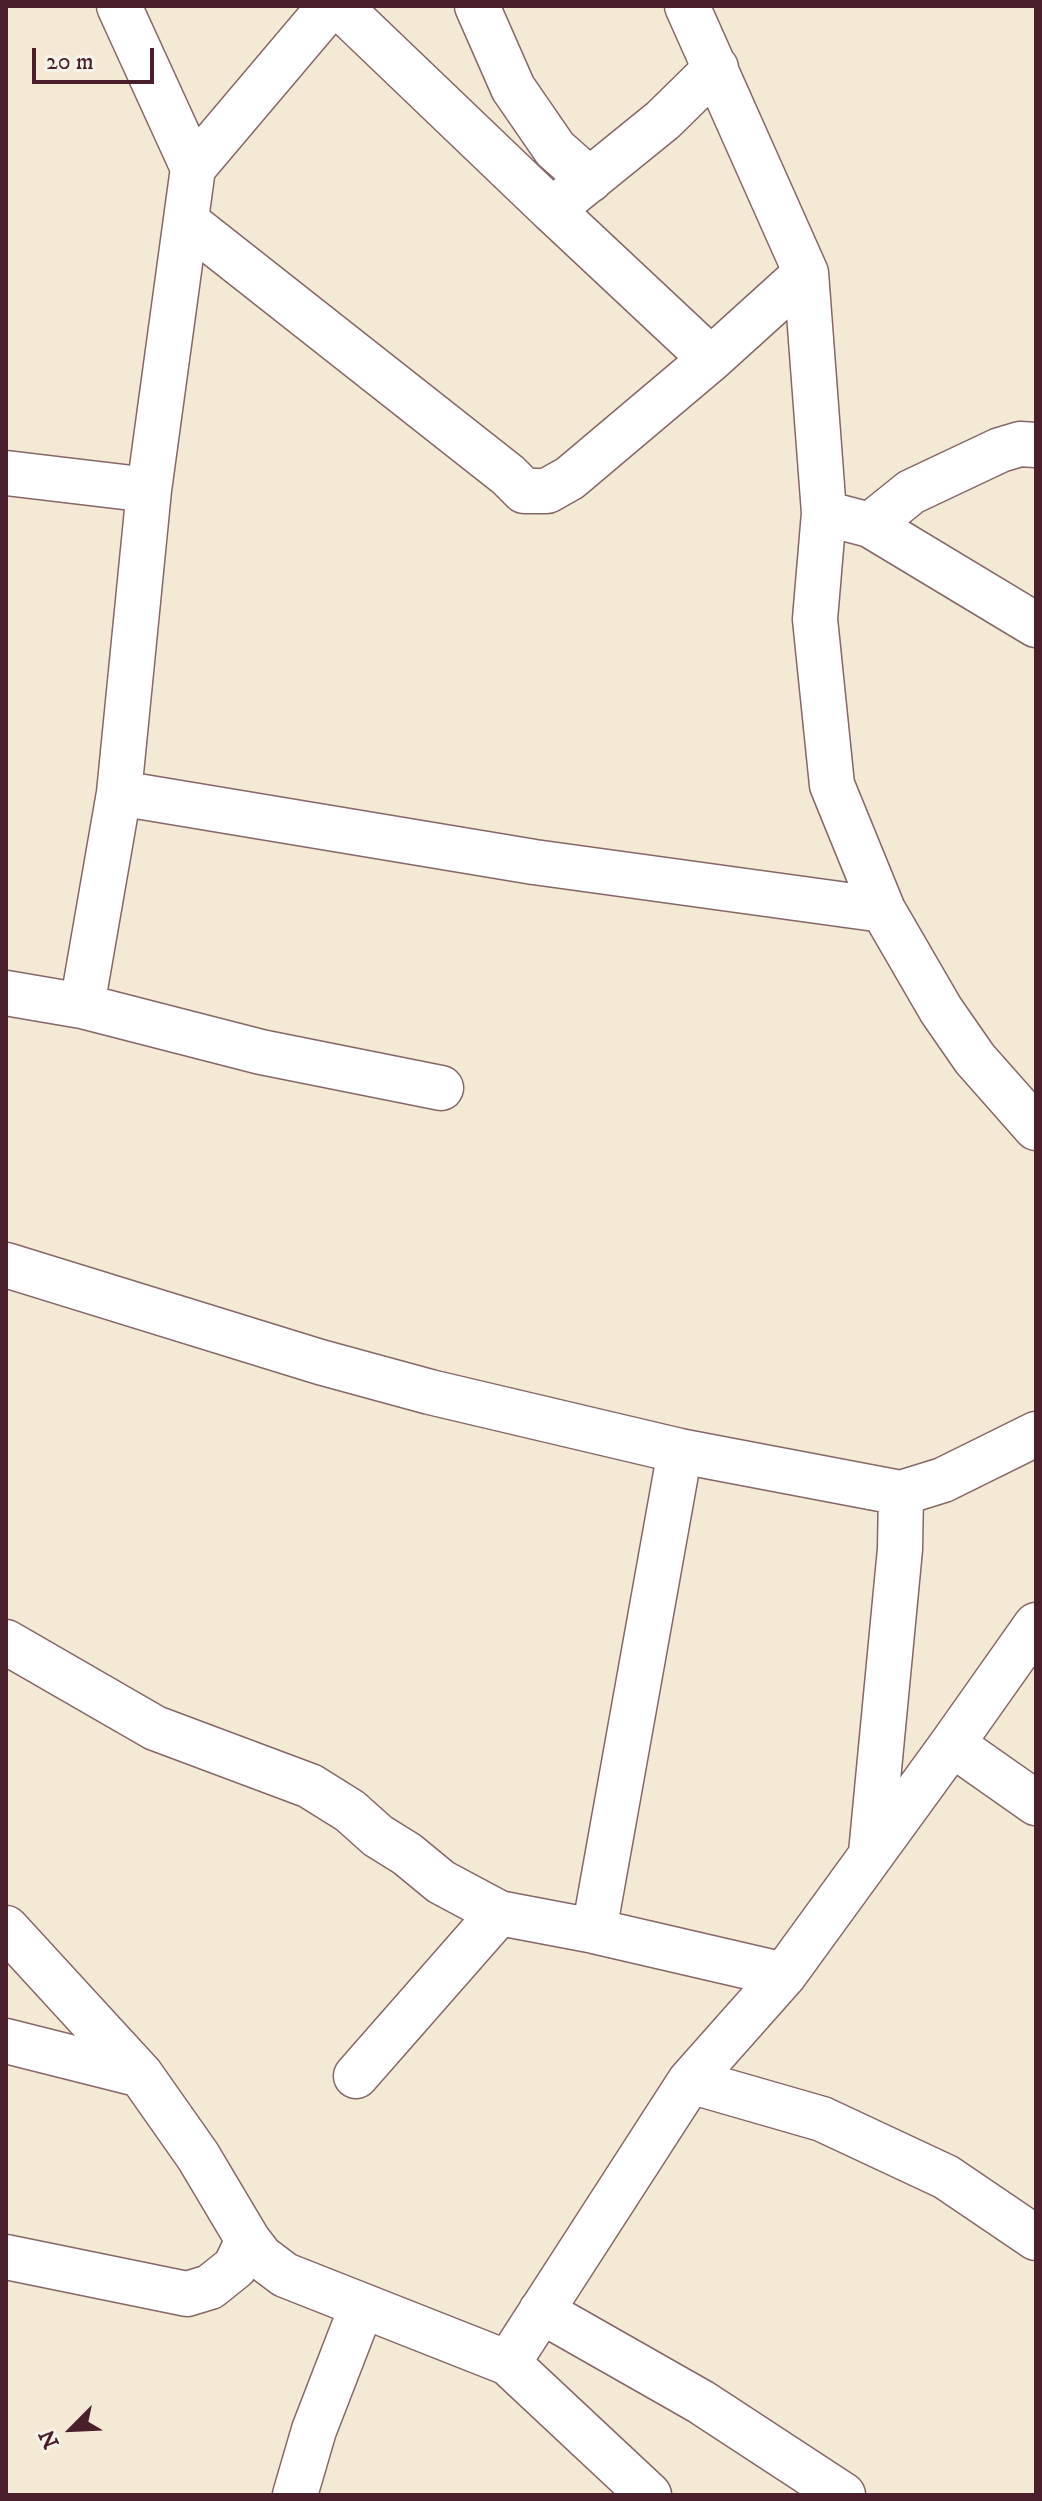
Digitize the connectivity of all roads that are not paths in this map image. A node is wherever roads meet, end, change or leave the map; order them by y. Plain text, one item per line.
1 (330, 6) edge
2 (339, 6) edge
3 (477, 6) edge
4 (687, 6) edge
5 (120, 7) edge
6 (716, 68) junction
7 (193, 168) junction
8 (590, 180) junction
9 (552, 210) junction
10 (187, 222) junction
11 (806, 273) junction
12 (711, 359) junction
13 (1036, 445) edge
14 (6, 473) edge
15 (149, 490) junction
16 (824, 513) junction
17 (870, 525) junction
18 (1036, 625) edge
19 (119, 793) junction
20 (883, 910) junction
21 (6, 993) edge
22 (82, 1006) junction
23 (441, 1088) dead end
24 (1036, 1128) edge
25 (6, 1265) edge
26 (1036, 1434) edge
27 (680, 1451) junction
28 (901, 1493) junction
29 (1036, 1625) edge
30 (6, 1642) edge
31 (952, 1744) junction
32 (1036, 1803) edge
33 (871, 1853) junction
34 (499, 1913) junction
35 (6, 1928) edge
36 (594, 1931) junction
37 (784, 1975) junction
38 (6, 2041) edge
39 (141, 2075) junction
40 (356, 2076) dead end
41 (690, 2081) junction
42 (1036, 2238) edge
43 (248, 2240) junction
44 (6, 2257) edge
45 (362, 2306) junction
46 (541, 2311) junction
47 (508, 2363) junction
48 (295, 2495) edge
49 (649, 2495) edge
50 (843, 2495) edge

1 - 7 street
2 - 9 street
3 - 8 street
4 - 6 street
5 - 7 street
6 - 8 street
6 - 11 street
7 - 10 street
8 - 9 street
9 - 12 street
10 - 12 street
10 - 15 street
11 - 12 street
11 - 16 street
13 - 17 street
14 - 15 street
15 - 19 street
16 - 17 street
16 - 20 street
17 - 18 street
19 - 20 street
19 - 22 street
20 - 24 street
21 - 22 street
22 - 23 street
25 - 27 street
26 - 28 street
27 - 28 street
27 - 36 street
28 - 33 street
29 - 31 street
30 - 34 street
31 - 32 street
31 - 33 street
33 - 37 street
34 - 36 street
34 - 40 street
35 - 39 street
36 - 37 street
37 - 41 street
38 - 39 street
39 - 43 street
41 - 42 street
41 - 46 street
43 - 44 street
43 - 45 street
45 - 47 street
45 - 48 street
46 - 47 street
46 - 50 street
47 - 49 street

